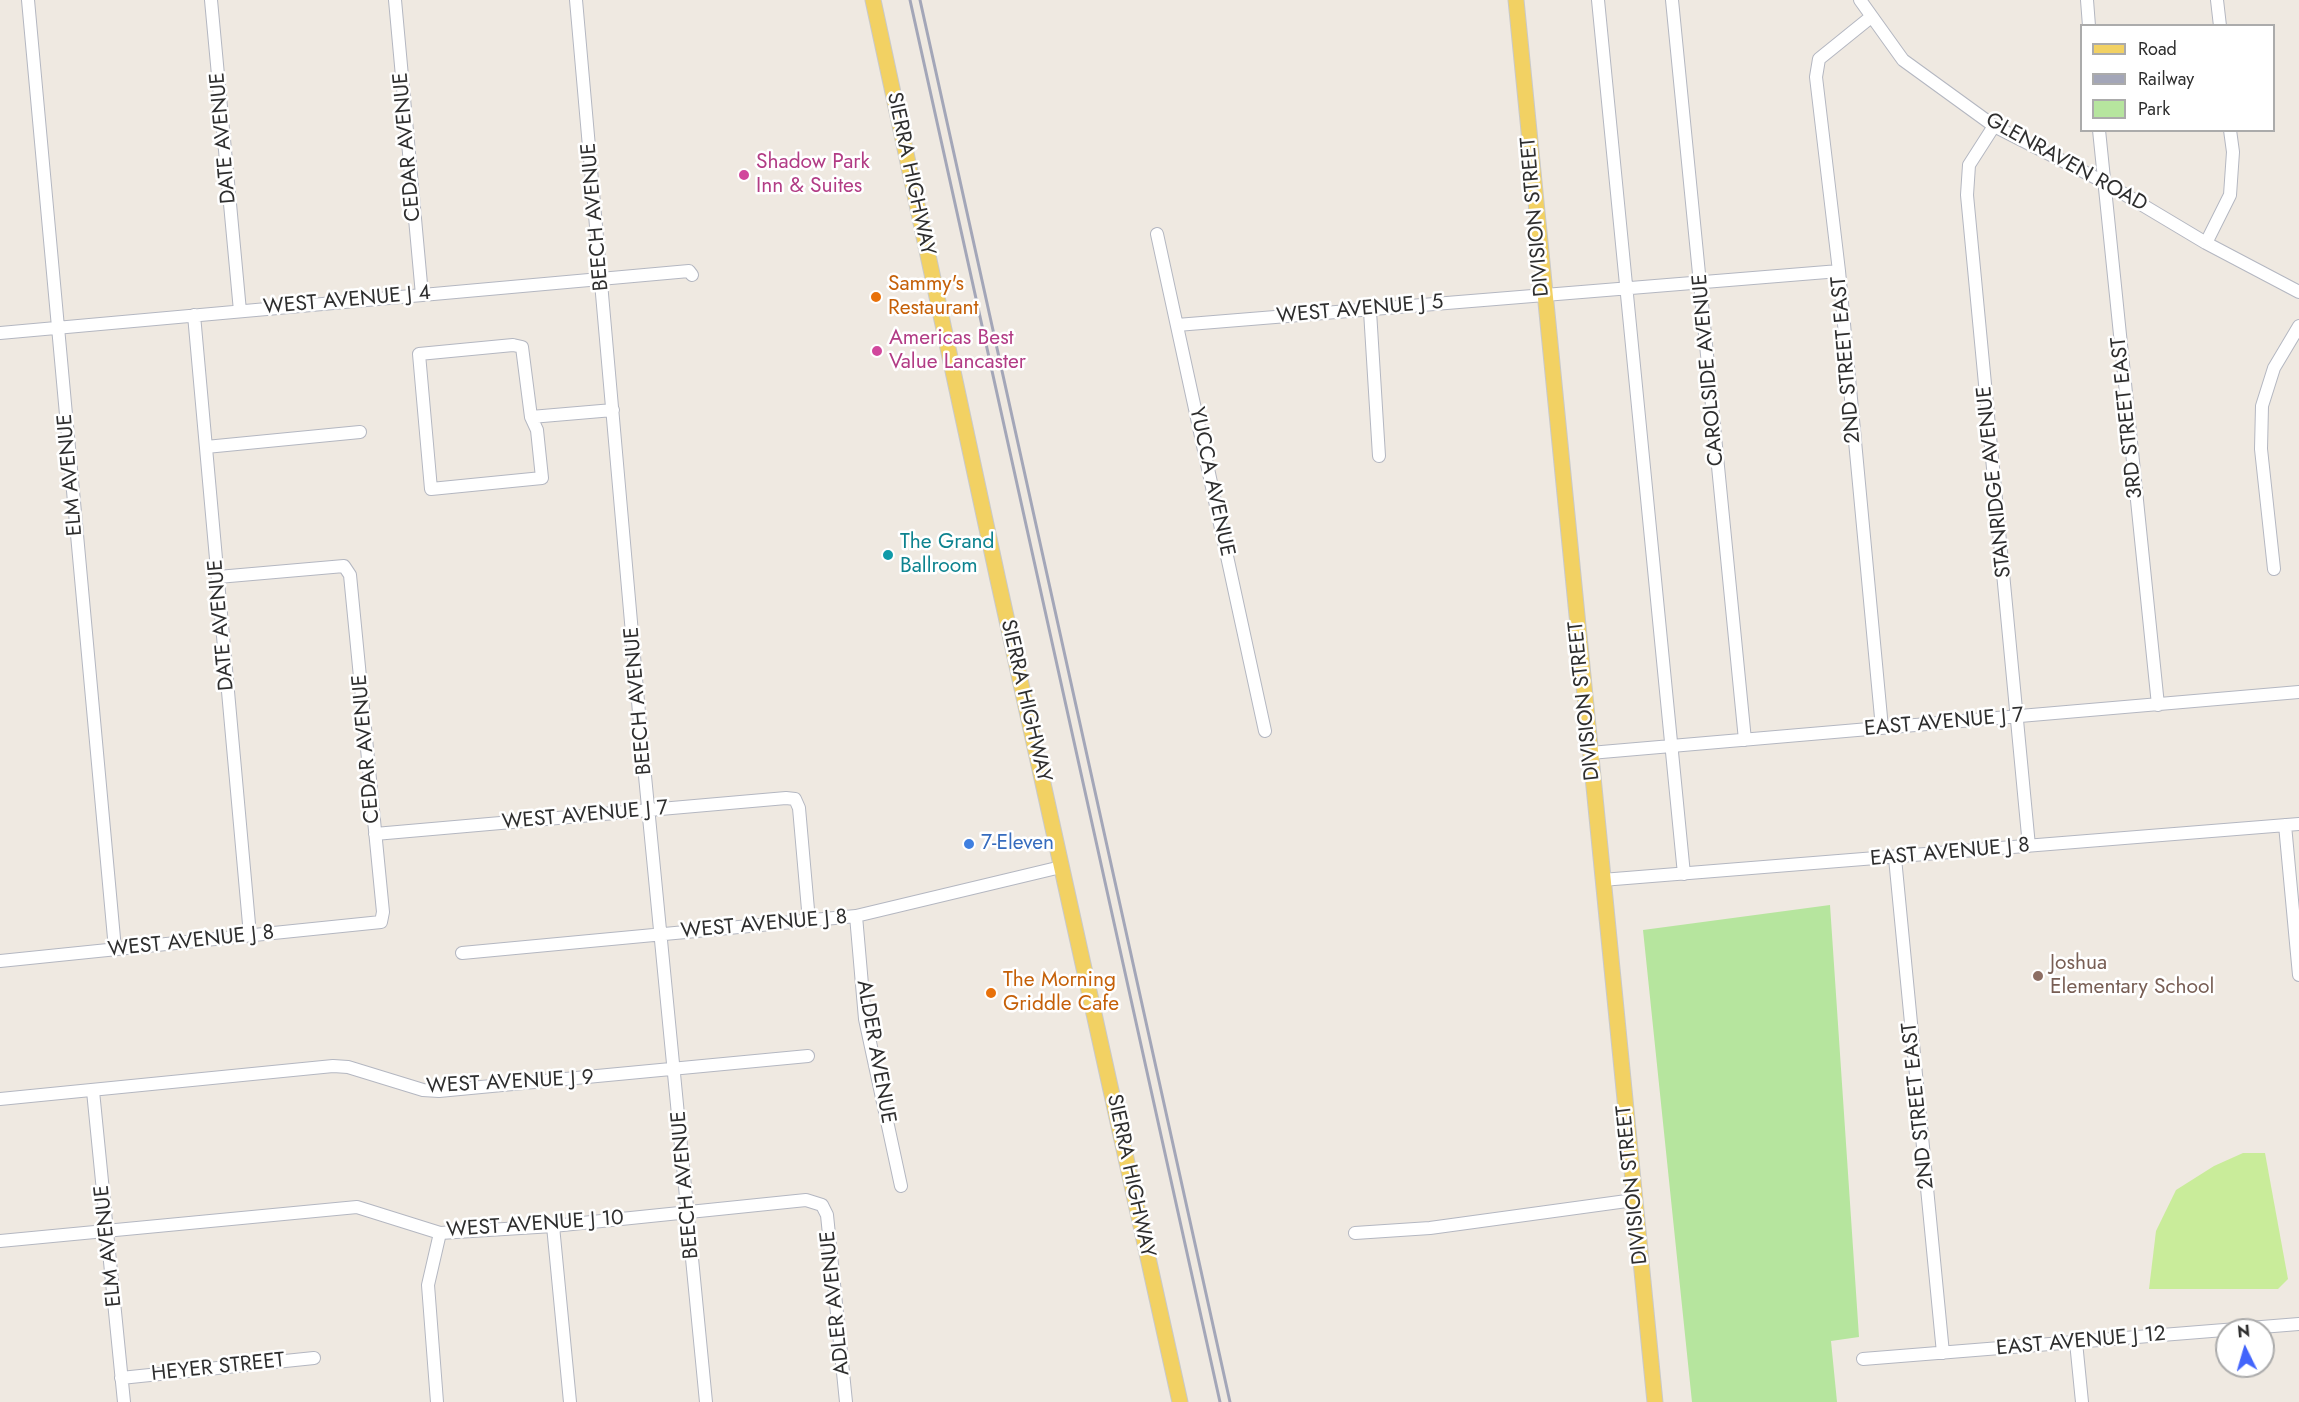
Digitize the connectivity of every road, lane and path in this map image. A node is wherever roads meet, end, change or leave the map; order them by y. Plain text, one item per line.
1 (28, 0) edge
2 (211, 0) edge
3 (395, 0) edge
4 (576, 0) edge
5 (873, 0) edge
6 (1516, 0) edge
7 (1598, 0) edge
8 (1672, 0) edge
9 (1860, 0) edge
10 (2086, 0) edge
11 (2217, 0) edge
12 (1871, 17) junction
13 (2089, 24) edge
14 (2220, 24) edge
15 (1994, 126) junction
16 (2099, 132) edge
17 (2230, 132) edge
18 (2104, 182) junction
19 (1157, 234) dead end
20 (2206, 243) junction
21 (1839, 271) junction
22 (692, 275) dead end
23 (601, 279) junction
24 (1701, 281) junction
25 (1627, 287) junction
26 (2299, 292) edge
27 (1544, 294) junction
28 (422, 295) junction
29 (240, 311) junction
30 (1370, 311) junction
31 (194, 315) junction
32 (1177, 325) junction
33 (2299, 326) edge
34 (57, 328) junction
35 (0, 333) edge
36 (613, 410) junction
37 (531, 417) junction
38 (360, 432) dead end
39 (206, 447) junction
40 (1379, 456) dead end
41 (2274, 569) dead end
42 (218, 577) junction
43 (2299, 692) edge
44 (2158, 705) junction
45 (2018, 717) junction
46 (1882, 728) junction
47 (1265, 731) dead end
48 (1745, 740) junction
49 (1672, 746) junction
50 (1590, 753) junction
51 (649, 811) junction
52 (2299, 824) edge
53 (2285, 825) junction
54 (375, 834) junction
55 (2029, 846) junction
56 (1895, 858) junction
57 (1061, 867) junction
58 (1684, 874) junction
59 (1602, 880) junction
60 (856, 916) junction
61 (809, 921) junction
62 (381, 922) joint
63 (250, 935) junction
64 (661, 935) junction
65 (115, 949) junction
66 (462, 953) dead end
67 (0, 961) edge
68 (2299, 975) edge
69 (808, 1056) dead end
70 (675, 1071) junction
71 (93, 1091) junction
72 (0, 1099) edge
73 (901, 1186) dead end
74 (1634, 1200) junction
75 (822, 1205) joint
76 (688, 1213) junction
77 (553, 1226) junction
78 (107, 1231) junction
79 (440, 1233) junction
80 (1355, 1233) dead end
81 (0, 1241) edge
82 (2299, 1324) edge
83 (2076, 1342) junction
84 (1943, 1353) junction
85 (314, 1358) dead end
86 (1863, 1359) dead end
87 (122, 1378) junction
88 (124, 1402) edge
89 (437, 1402) edge
90 (570, 1402) edge
91 (706, 1402) edge
92 (846, 1402) edge
93 (1180, 1402) edge
94 (1655, 1402) edge
95 (2082, 1402) edge

1 - 34 street, ELM AVENUE
2 - 29 street, DATE AVENUE
3 - 28 street, CEDAR AVENUE
4 - 23 street, BEECH AVENUE
5 - 57 main road, SIERRA HIGHWAY
6 - 27 main road, DIVISION STREET
7 - 25 street
8 - 24 street, CAROLSIDE AVENUE
9 - 12 street, GLENRAVEN ROAD
10 - 13 street
11 - 14 street
12 - 15 street, GLENRAVEN ROAD
12 - 21 street, 2ND STREET EAST
15 - 18 street, GLENRAVEN ROAD
15 - 45 street, STANRIDGE AVENUE
16 - 18 street, 3RD STREET EAST
17 - 20 street
18 - 20 street, GLENRAVEN ROAD
18 - 44 street, 3RD STREET EAST
19 - 32 street, YUCCA AVENUE
20 - 26 street, GLENRAVEN ROAD
21 - 24 street, WEST AVENUE J 5
21 - 46 street, 2ND STREET EAST
22 - 23 street, WEST AVENUE J 4
23 - 28 street, WEST AVENUE J 4
23 - 36 street, BEECH AVENUE
24 - 25 street, WEST AVENUE J 5
24 - 48 street, CAROLSIDE AVENUE
25 - 27 street, WEST AVENUE J 5
25 - 49 street
27 - 30 street, WEST AVENUE J 5
27 - 50 main road, DIVISION STREET
28 - 29 street, WEST AVENUE J 4
29 - 31 street, WEST AVENUE J 4
30 - 32 street, WEST AVENUE J 5
30 - 40 street
31 - 34 street, WEST AVENUE J 4
31 - 39 street, DATE AVENUE
32 - 47 street, YUCCA AVENUE
33 - 41 street
34 - 35 street, WEST AVENUE J 4
34 - 65 street, ELM AVENUE
36 - 37 street
36 - 51 street, BEECH AVENUE
37 - 37 street
38 - 39 street
39 - 42 street, DATE AVENUE
42 - 54 street, CEDAR AVENUE
42 - 63 street, DATE AVENUE
43 - 44 street, EAST AVENUE J 7
44 - 45 street, EAST AVENUE J 7
45 - 46 street, EAST AVENUE J 7
45 - 55 street, STANRIDGE AVENUE
46 - 48 street, EAST AVENUE J 7
48 - 49 street, EAST AVENUE J 7
49 - 50 street, EAST AVENUE J 7
49 - 58 street
50 - 59 main road, DIVISION STREET
51 - 54 street, WEST AVENUE J 7
51 - 61 street, WEST AVENUE J 7
51 - 64 street, BEECH AVENUE
52 - 53 street, EAST AVENUE J 8
53 - 55 street, EAST AVENUE J 8
53 - 68 street
54 - 62 street, CEDAR AVENUE
55 - 56 street, EAST AVENUE J 8
56 - 58 street, EAST AVENUE J 8
56 - 84 street, 2ND STREET EAST
57 - 60 street, WEST AVENUE J 8
57 - 93 main road, SIERRA HIGHWAY
58 - 59 street, EAST AVENUE J 8
59 - 74 main road, DIVISION STREET
60 - 61 street, WEST AVENUE J 8
60 - 73 street, ALDER AVENUE
61 - 64 street, WEST AVENUE J 8
62 - 63 street, WEST AVENUE J 8
63 - 65 street, WEST AVENUE J 8
64 - 66 street, WEST AVENUE J 8
64 - 70 street, BEECH AVENUE
65 - 67 street, WEST AVENUE J 8
69 - 70 street, WEST AVENUE J 9
70 - 71 street, WEST AVENUE J 9
70 - 76 street, BEECH AVENUE
71 - 72 street, WEST AVENUE J 9
71 - 78 street, ELM AVENUE
74 - 80 street
74 - 94 main road, DIVISION STREET
75 - 76 street, WEST AVENUE J 10
75 - 92 street, ADLER AVENUE
76 - 77 street, WEST AVENUE J 10
76 - 91 street, BEECH AVENUE
77 - 79 street, WEST AVENUE J 10
77 - 90 street
78 - 79 street, WEST AVENUE J 10
78 - 81 street, WEST AVENUE J 10
78 - 87 street, ELM AVENUE
79 - 89 street
82 - 83 street, EAST AVENUE J 12
83 - 84 street, EAST AVENUE J 12
83 - 95 street
84 - 86 street, EAST AVENUE J 12
85 - 87 street, HEYER STREET
87 - 88 street, ELM AVENUE

